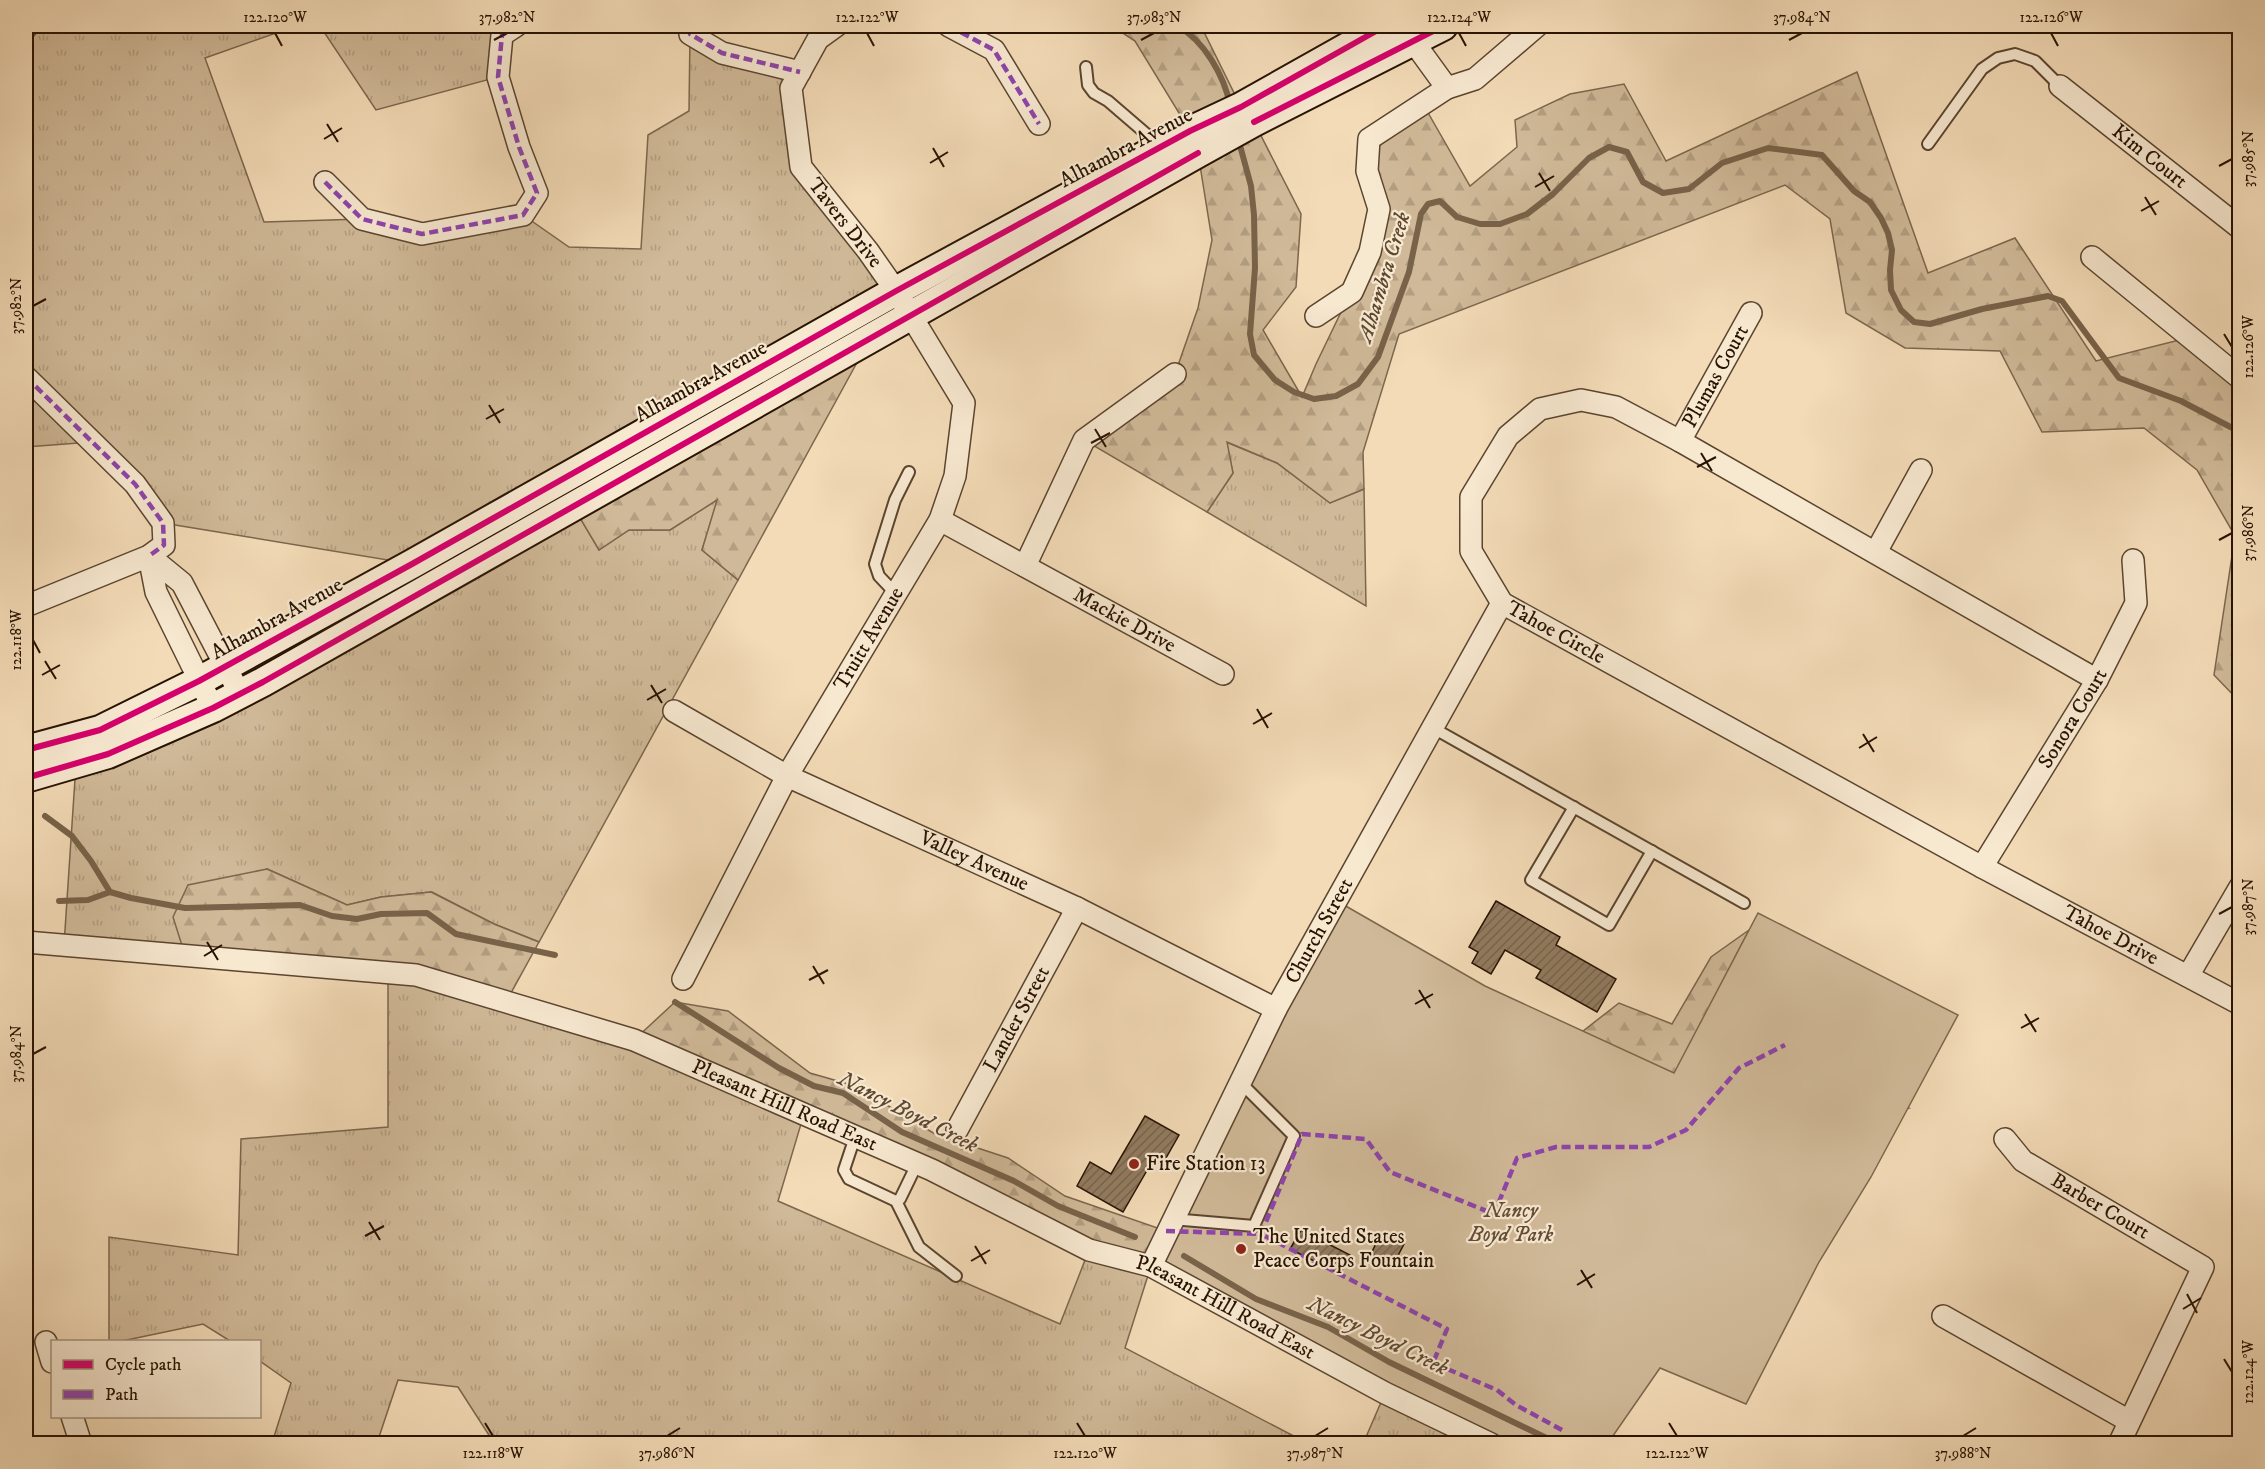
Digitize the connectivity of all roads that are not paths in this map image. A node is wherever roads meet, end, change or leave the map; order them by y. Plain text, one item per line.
1 (516, 26) edge
2 (690, 26) edge
3 (836, 26) edge
4 (949, 26) edge
5 (1385, 26) edge
6 (1443, 26) edge
7 (1537, 26) edge
8 (1408, 34) edge
9 (1086, 67) dead end
10 (800, 72) junction
11 (2060, 86) joint
12 (1447, 88) junction
13 (1247, 114) junction
14 (1039, 124) dead end
15 (1928, 144) dead end
16 (1163, 159) junction
17 (325, 182) dead end
18 (2240, 228) edge
19 (2092, 257) dead end
20 (903, 303) junction
21 (1751, 313) dead end
22 (1316, 316) dead end
23 (1175, 374) dead end
24 (26, 376) edge
25 (2240, 378) edge
26 (1680, 441) junction
27 (1921, 470) dead end
28 (909, 472) dead end
29 (940, 520) junction
30 (1876, 552) junction
31 (149, 556) junction
32 (2133, 560) dead end
33 (1025, 566) junction
34 (896, 594) junction
35 (1502, 603) junction
36 (26, 606) edge
37 (226, 666) junction
38 (1223, 674) dead end
39 (2097, 680) junction
40 (199, 681) junction
41 (240, 694) junction
42 (213, 708) junction
43 (674, 711) dead end
44 (1433, 728) junction
45 (26, 750) edge
46 (787, 776) junction
47 (26, 778) edge
48 (1574, 807) junction
49 (1652, 851) junction
50 (1982, 867) junction
51 (2240, 887) edge
52 (1744, 903) dead end
53 (1077, 908) junction
54 (26, 942) edge
55 (2188, 976) junction
56 (683, 979) dead end
57 (2240, 1004) edge
58 (1276, 1009) junction
59 (1240, 1082) junction
60 (957, 1130) dead end
61 (855, 1137) junction
62 (2005, 1139) dead end
63 (916, 1164) junction
64 (896, 1201) junction
65 (1172, 1220) junction
66 (1150, 1266) junction
67 (956, 1275) dead end
68 (1943, 1316) dead end
69 (73, 1418) edge
70 (2129, 1421) junction
71 (81, 1443) edge
72 (1491, 1443) edge
73 (2119, 1443) edge

1 - 17 street
2 - 10 street
3 - 10 street, Tavers Drive
4 - 14 street
5 - 13 main road, Alhambra Avenue
6 - 8 main road, Alhambra Avenue
7 - 12 street
8 - 12 street
8 - 13 main road, Alhambra Avenue
9 - 16 lane
10 - 20 street, Tavers Drive
11 - 15 lane
11 - 18 street, Kim Court
12 - 22 street
13 - 16 main road, Alhambra Avenue
16 - 20 main road, Alhambra Avenue
19 - 25 street
20 - 29 street, Truitt Avenue
20 - 37 main road, Alhambra Avenue
20 - 41 main road, Alhambra Avenue
21 - 26 street, Plumas Court
23 - 33 street
24 - 31 street
26 - 30 street, Tahoe Circle
26 - 35 street, Tahoe Circle
27 - 30 street
28 - 34 lane
29 - 33 street, Mackie Drive
29 - 34 street, Truitt Avenue
30 - 39 street, Tahoe Circle
31 - 36 street
31 - 37 street
31 - 40 street
32 - 39 street, Sonora Court
33 - 38 street, Mackie Drive
34 - 46 street, Truitt Avenue
35 - 44 street, Church Street
35 - 50 street, Tahoe Circle
37 - 40 main road, Alhambra Avenue
37 - 41 street
39 - 50 street, Sonora Court
40 - 42 street
40 - 45 main road, Alhambra Avenue
41 - 42 main road, Alhambra Avenue
42 - 47 main road, Alhambra Avenue
43 - 46 street, Valley Avenue
44 - 48 lane
44 - 58 street, Church Street
46 - 53 street, Valley Avenue
46 - 56 street, Truitt Avenue
48 - 49 lane
48 - 49 lane
49 - 52 lane
50 - 55 street, Tahoe Drive
51 - 55 street
53 - 58 street, Valley Avenue
53 - 60 street, Lander Street
54 - 61 street, Pleasant Hill Road East
55 - 57 street, Tahoe Drive
58 - 59 street, Church Street
59 - 65 street, Church Street
59 - 65 lane
61 - 63 street, Pleasant Hill Road East
61 - 64 lane
62 - 70 street, Barber Court
63 - 64 lane
63 - 66 street, Pleasant Hill Road East
64 - 67 lane
65 - 66 street, Church Street
66 - 72 street, Pleasant Hill Road East
68 - 70 street
69 - 71 street
70 - 73 street

